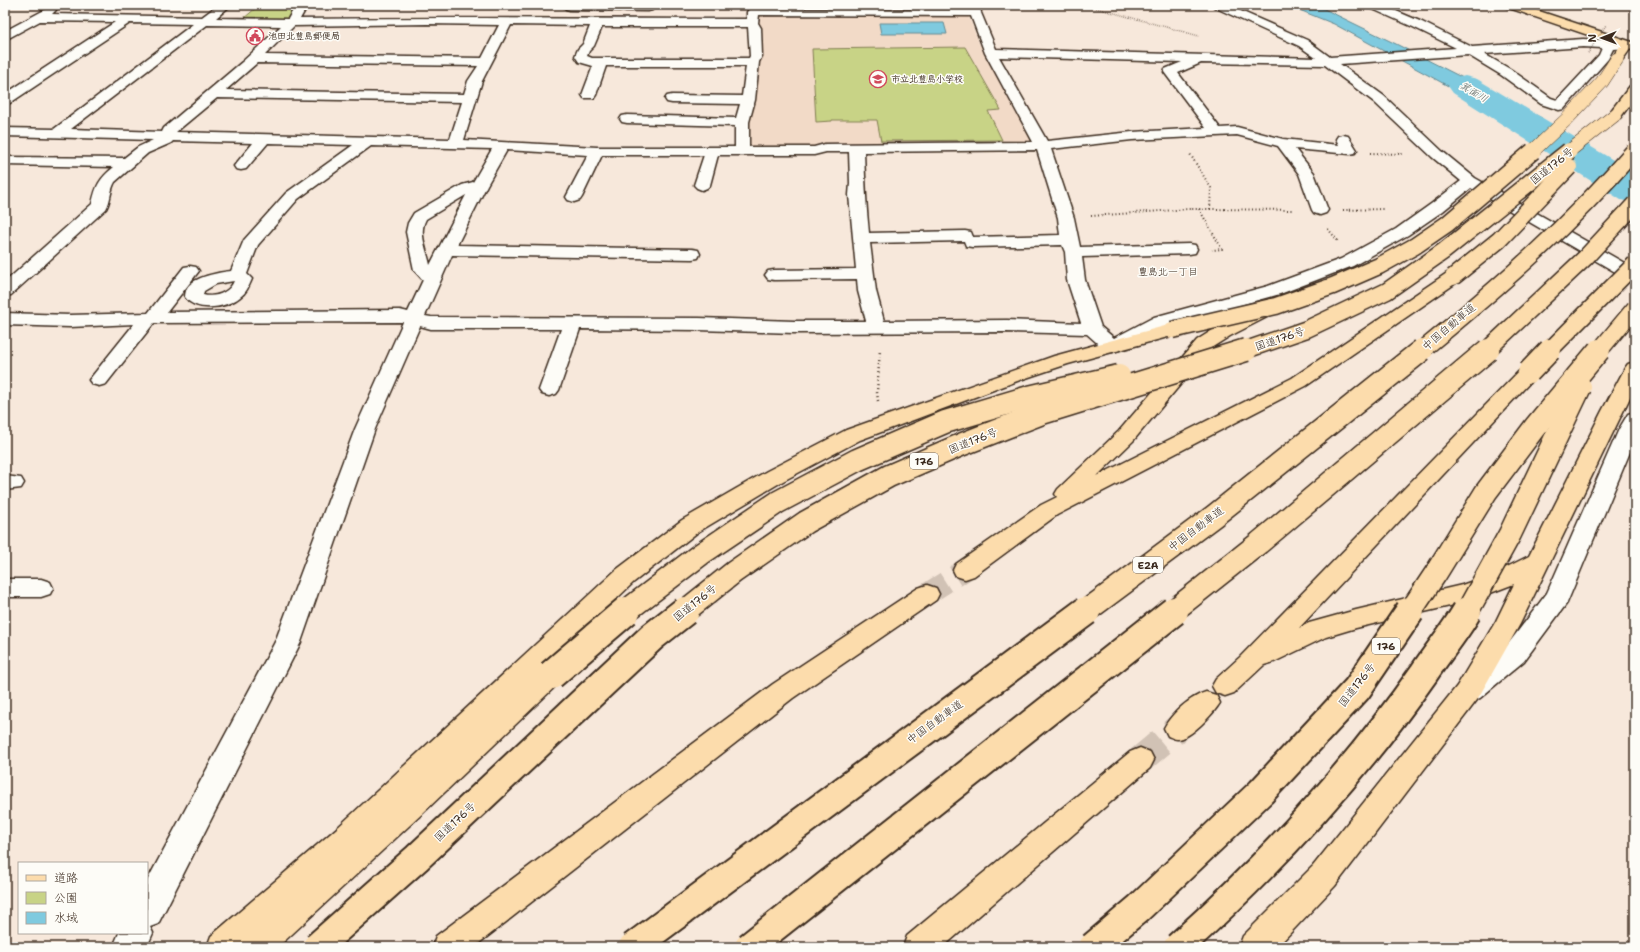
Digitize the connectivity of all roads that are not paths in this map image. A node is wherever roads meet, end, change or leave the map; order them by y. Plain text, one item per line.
1 (58, 5) edge
2 (226, 5) edge
3 (302, 5) edge
4 (1218, 5) edge
5 (1372, 5) edge
6 (1510, 5) edge
7 (567, 8) edge
8 (656, 8) dead end
9 (142, 9) dead end
10 (885, 9) edge
11 (975, 9) edge
12 (547, 11) dead end
13 (754, 13) edge
14 (37, 17) junction
15 (127, 19) junction
16 (206, 21) junction
17 (507, 22) junction
18 (291, 23) junction
19 (555, 23) junction
20 (597, 23) junction
21 (1635, 33) edge
22 (5, 36) edge
23 (1574, 44) junction
24 (1631, 46) edge
25 (1471, 51) junction
26 (991, 53) junction
27 (1611, 57) junction
28 (253, 59) junction
29 (1202, 59) junction
30 (1326, 61) junction
31 (486, 62) junction
32 (601, 62) junction
33 (753, 62) junction
34 (1635, 89) edge
35 (214, 94) junction
36 (589, 95) dead end
37 (470, 98) junction
38 (672, 99) dead end
39 (5, 100) edge
40 (748, 100) junction
41 (1615, 115) junction
42 (627, 119) dead end
43 (742, 122) junction
44 (5, 132) edge
45 (58, 132) junction
46 (1216, 132) junction
47 (167, 135) junction
48 (264, 138) junction
49 (368, 141) junction
50 (1282, 143) junction
51 (456, 144) junction
52 (502, 144) junction
53 (1347, 144) road end
54 (1042, 146) junction
55 (856, 148) junction
56 (1635, 150) edge
57 (597, 151) junction
58 (712, 152) junction
59 (742, 152) junction
60 (5, 161) edge
61 (127, 163) junction
62 (241, 166) dead end
63 (1470, 181) junction
64 (479, 185) junction
65 (702, 185) dead end
66 (574, 197) dead end
67 (1635, 204) edge
68 (1320, 210) road end
69 (861, 238) junction
70 (1071, 246) junction
71 (1189, 249) dead end
72 (446, 250) junction
73 (692, 254) dead end
74 (1635, 264) edge
75 (190, 271) dead end
76 (865, 274) junction
77 (238, 275) dead end
78 (774, 275) dead end
79 (1635, 276) edge
80 (432, 279) junction
81 (5, 291) edge
82 (1276, 306) junction
83 (1635, 308) edge
84 (151, 318) junction
85 (5, 319) edge
86 (414, 320) junction
87 (572, 324) junction
88 (876, 325) junction
89 (1092, 329) junction
90 (1112, 346) junction
91 (1257, 347) junction
92 (1591, 362) junction
93 (1635, 368) edge
94 (99, 380) dead end
95 (549, 390) dead end
96 (1635, 418) edge
97 (1050, 510) junction
98 (1537, 562) junction
99 (965, 570) tunnel mouth
100 (5, 588) edge
101 (41, 588) dead end
102 (927, 594) tunnel mouth
103 (1249, 664) junction
104 (1467, 693) junction
105 (1178, 728) tunnel mouth
106 (1140, 760) tunnel mouth
107 (148, 911) edge
108 (136, 934) edge
109 (130, 947) edge
110 (223, 947) edge
111 (254, 947) edge
112 (318, 947) edge
113 (448, 947) edge
114 (633, 947) edge
115 (749, 947) edge
116 (919, 947) edge
117 (1094, 947) edge
118 (1178, 947) edge
119 (1254, 947) edge

1 - 14 street
2 - 16 street
3 - 18 street
4 - 30 street
5 - 25 street
6 - 24 main road
7 - 8 street
7 - 12 street
7 - 19 street
9 - 15 street
10 - 11 street
10 - 13 street
11 - 26 street
13 - 20 street
13 - 33 street
14 - 15 street
14 - 22 street
15 - 16 street
15 - 39 street
16 - 18 street
16 - 45 street
17 - 18 street
17 - 19 street
17 - 31 street
18 - 28 street
19 - 20 street
20 - 32 street
21 - 24 main road
23 - 24 street
23 - 25 street
23 - 27 street
24 - 27 street
25 - 27 street
25 - 30 street
26 - 29 street
26 - 54 street
27 - 82 main road, bridge
28 - 31 street
28 - 35 street
29 - 30 street
29 - 46 street
30 - 63 street
31 - 37 street
32 - 33 street
32 - 36 street
33 - 40 street
34 - 41 main road, 国道176号 / 176
35 - 37 street
35 - 47 street
37 - 51 street
38 - 40 street
40 - 43 street
41 - 91 main road, 国道176号 / 176, bridge
41 - 97 main road, bridge
42 - 43 street
43 - 59 street
44 - 45 street
45 - 47 street
46 - 50 street
46 - 54 street
47 - 48 street
47 - 61 street
48 - 49 street
48 - 62 street
49 - 51 street
49 - 77 street
50 - 53 street
50 - 68 street
51 - 52 street
52 - 57 street
52 - 64 street
54 - 55 street
54 - 70 street
55 - 59 street
55 - 69 street
56 - 114 main road, 中国自動車道 / E2A, bridge
57 - 58 street
57 - 66 street
58 - 59 street
58 - 65 street
60 - 61 street
61 - 81 street
63 - 79 street
63 - 90 street
64 - 72 street
64 - 80 street
67 - 115 main road, bridge
69 - 70 street
69 - 76 street
70 - 71 street
70 - 89 street
72 - 73 street
72 - 80 street
74 - 103 main road, bridge
75 - 84 street
76 - 78 street
76 - 88 street
80 - 86 street
82 - 90 main road, bridge
82 - 97 main road, bridge
83 - 92 main road, 国道176号 / 176, bridge
84 - 85 street
84 - 86 street
84 - 94 street
86 - 87 street
86 - 107 street
87 - 88 street
87 - 95 street
88 - 89 street
89 - 90 street
90 - 110 main road
91 - 111 main road, bridge
91 - 112 main road, 国道176号 / 176, bridge
92 - 117 main road, 国道176号 / 176, bridge
92 - 118 main road, bridge
93 - 98 main road
96 - 104 street
97 - 99 main road
98 - 103 main road
98 - 104 main road
100 - 101 street
102 - 113 main road
103 - 105 main road
104 - 119 main road
106 - 116 main road
108 - 109 street

